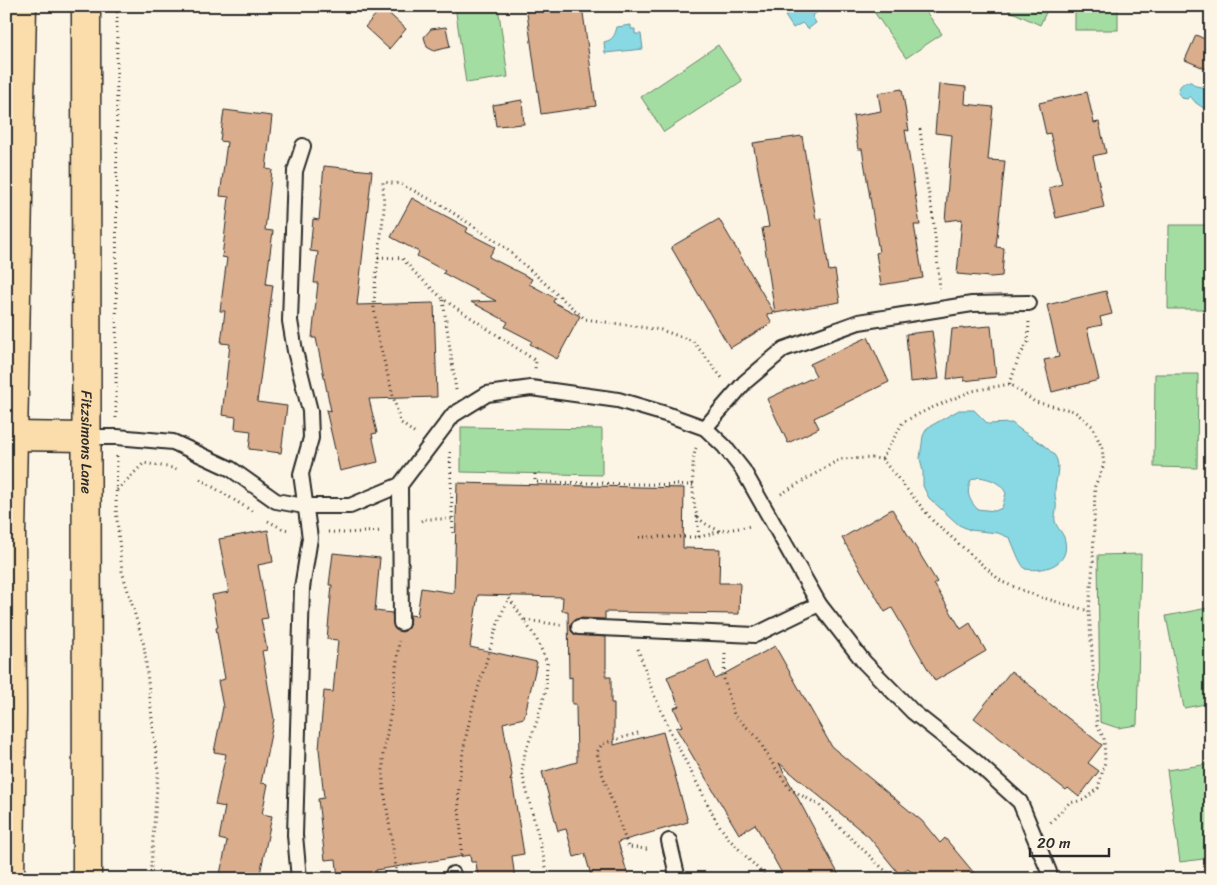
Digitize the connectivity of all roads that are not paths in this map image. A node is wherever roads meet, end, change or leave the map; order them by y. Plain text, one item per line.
1 (22, 6) edge
2 (86, 6) edge
3 (303, 146) dead end
4 (1029, 303) road end
5 (705, 428) junction
6 (13, 436) junction
7 (87, 437) junction
8 (400, 485) junction
9 (304, 506) junction
10 (820, 604) junction
11 (401, 623) road end
12 (579, 627) road end
13 (669, 842) road end
14 (10, 879) edge
15 (87, 879) edge
16 (299, 879) edge
17 (678, 879) edge
18 (1049, 879) edge

1 - 6 main road
2 - 7 main road, Fitzsimons Lane
3 - 9 lane
4 - 5 lane
5 - 8 lane
5 - 10 lane
6 - 7 main road
6 - 14 main road
7 - 9 lane
7 - 15 main road, Fitzsimons Lane
8 - 9 lane
8 - 11 lane
9 - 16 lane
10 - 12 lane
10 - 18 lane
13 - 17 lane

